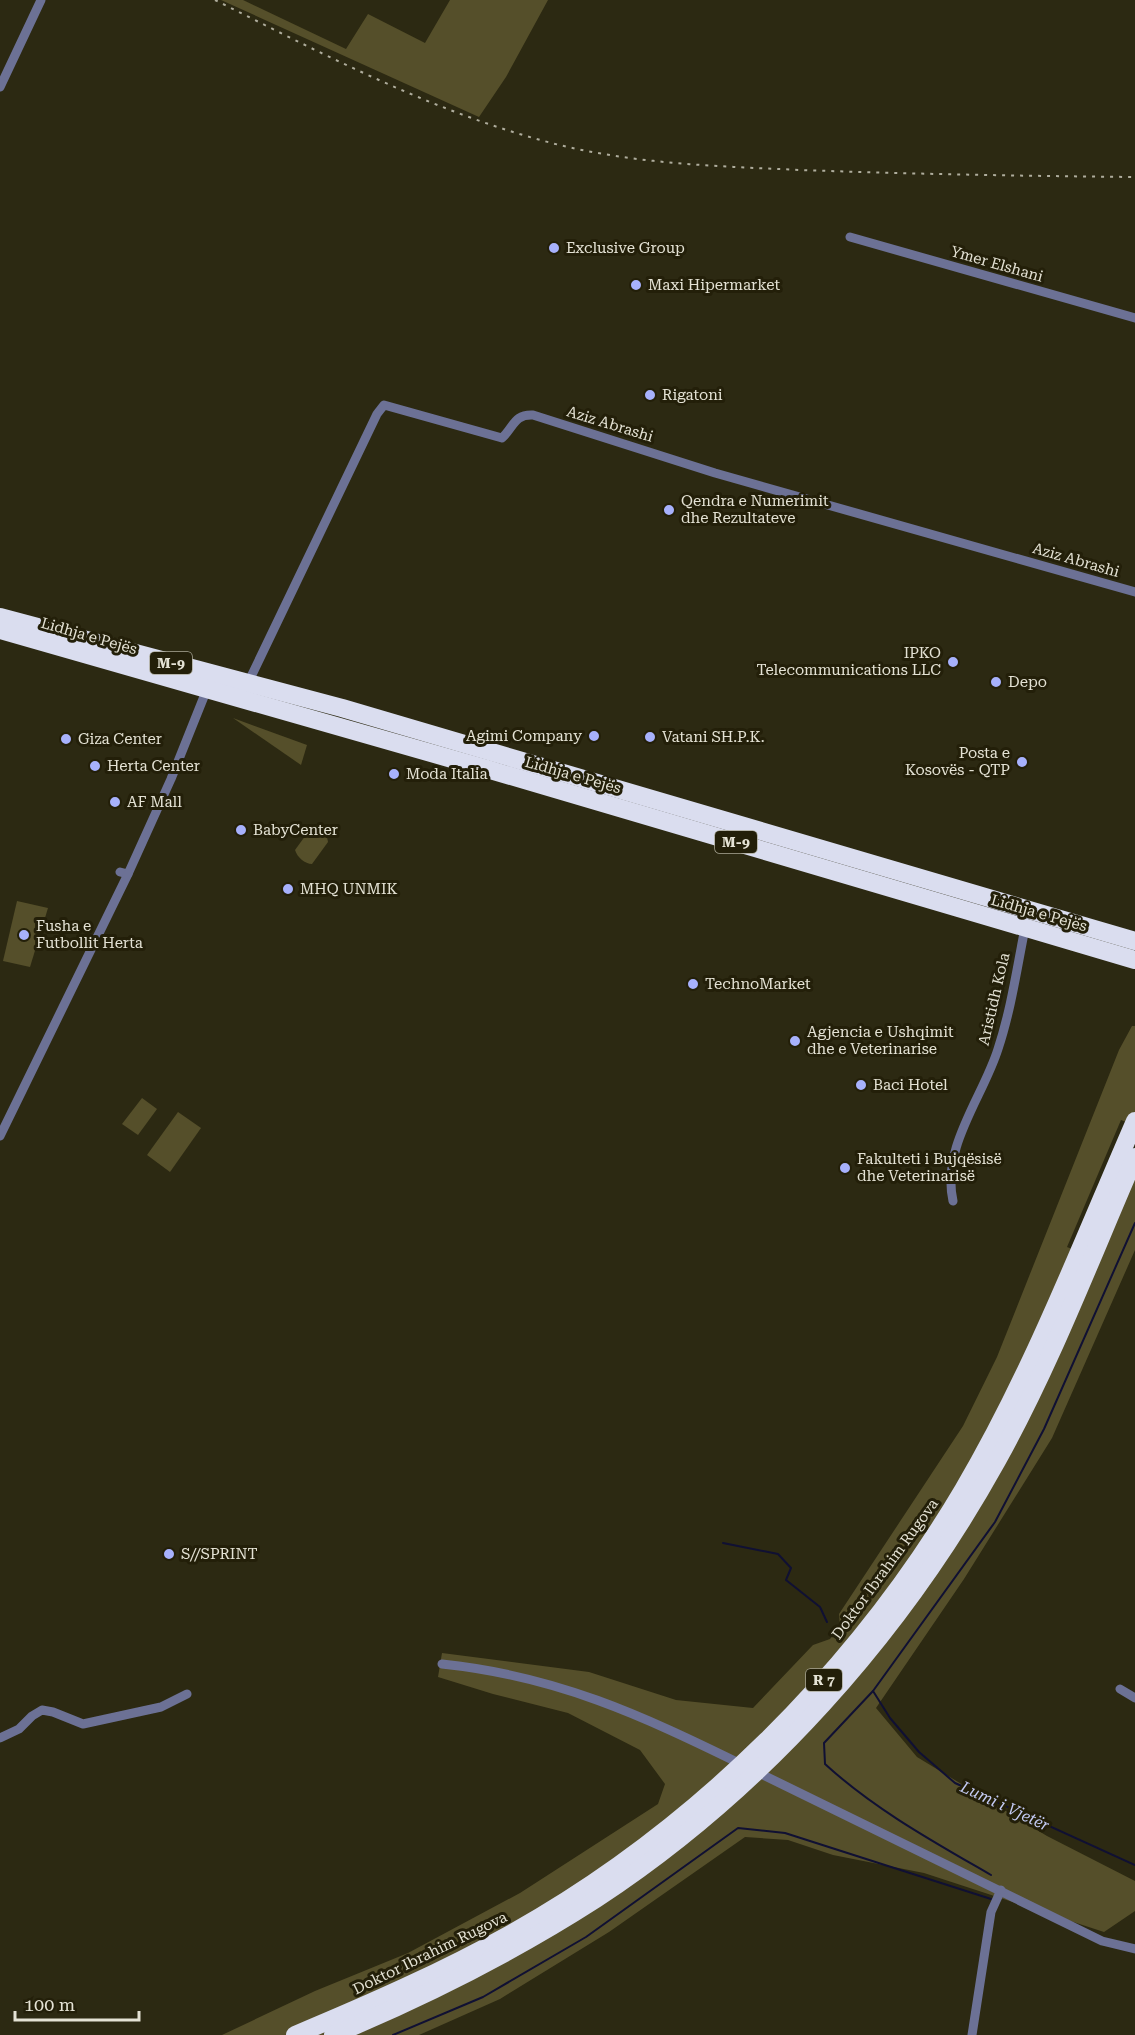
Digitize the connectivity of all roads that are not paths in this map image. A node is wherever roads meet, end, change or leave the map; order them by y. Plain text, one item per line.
1 (41, 0) edge
2 (0, 87) edge
3 (850, 237) dead end
4 (1135, 318) edge
5 (1135, 592) edge
6 (0, 617) edge
7 (0, 630) edge
8 (248, 683) junction
9 (207, 689) junction
10 (1025, 928) junction
11 (1135, 941) edge
12 (1135, 960) edge
13 (1135, 1121) edge
14 (0, 1136) edge
15 (1135, 1156) edge
16 (953, 1200) dead end
17 (442, 1664) dead end
18 (1120, 1689) dead end
19 (187, 1694) dead end
20 (1135, 1698) edge
21 (0, 1738) edge
22 (1001, 1890) junction
23 (1135, 1949) edge
24 (296, 2035) edge
25 (333, 2035) edge
26 (972, 2035) edge

1 - 2 street
3 - 4 street, Ymer Elshani
5 - 8 street, Aziz Abrashi
6 - 8 highway, Lidhja e Pejës / M-9
7 - 9 highway, Lidhja e Pejës / M-9
8 - 11 highway, Lidhja e Pejës / M-9
9 - 10 highway, Lidhja e Pejës / M-9
9 - 14 street
10 - 12 highway, Lidhja e Pejës / M-9
10 - 16 street, Aristidh Kola
13 - 24 highway, Doktor Ibrahim Rugova / R 7
15 - 25 highway, R 7
17 - 22 street
18 - 20 street
19 - 21 street
22 - 23 street
22 - 26 street

